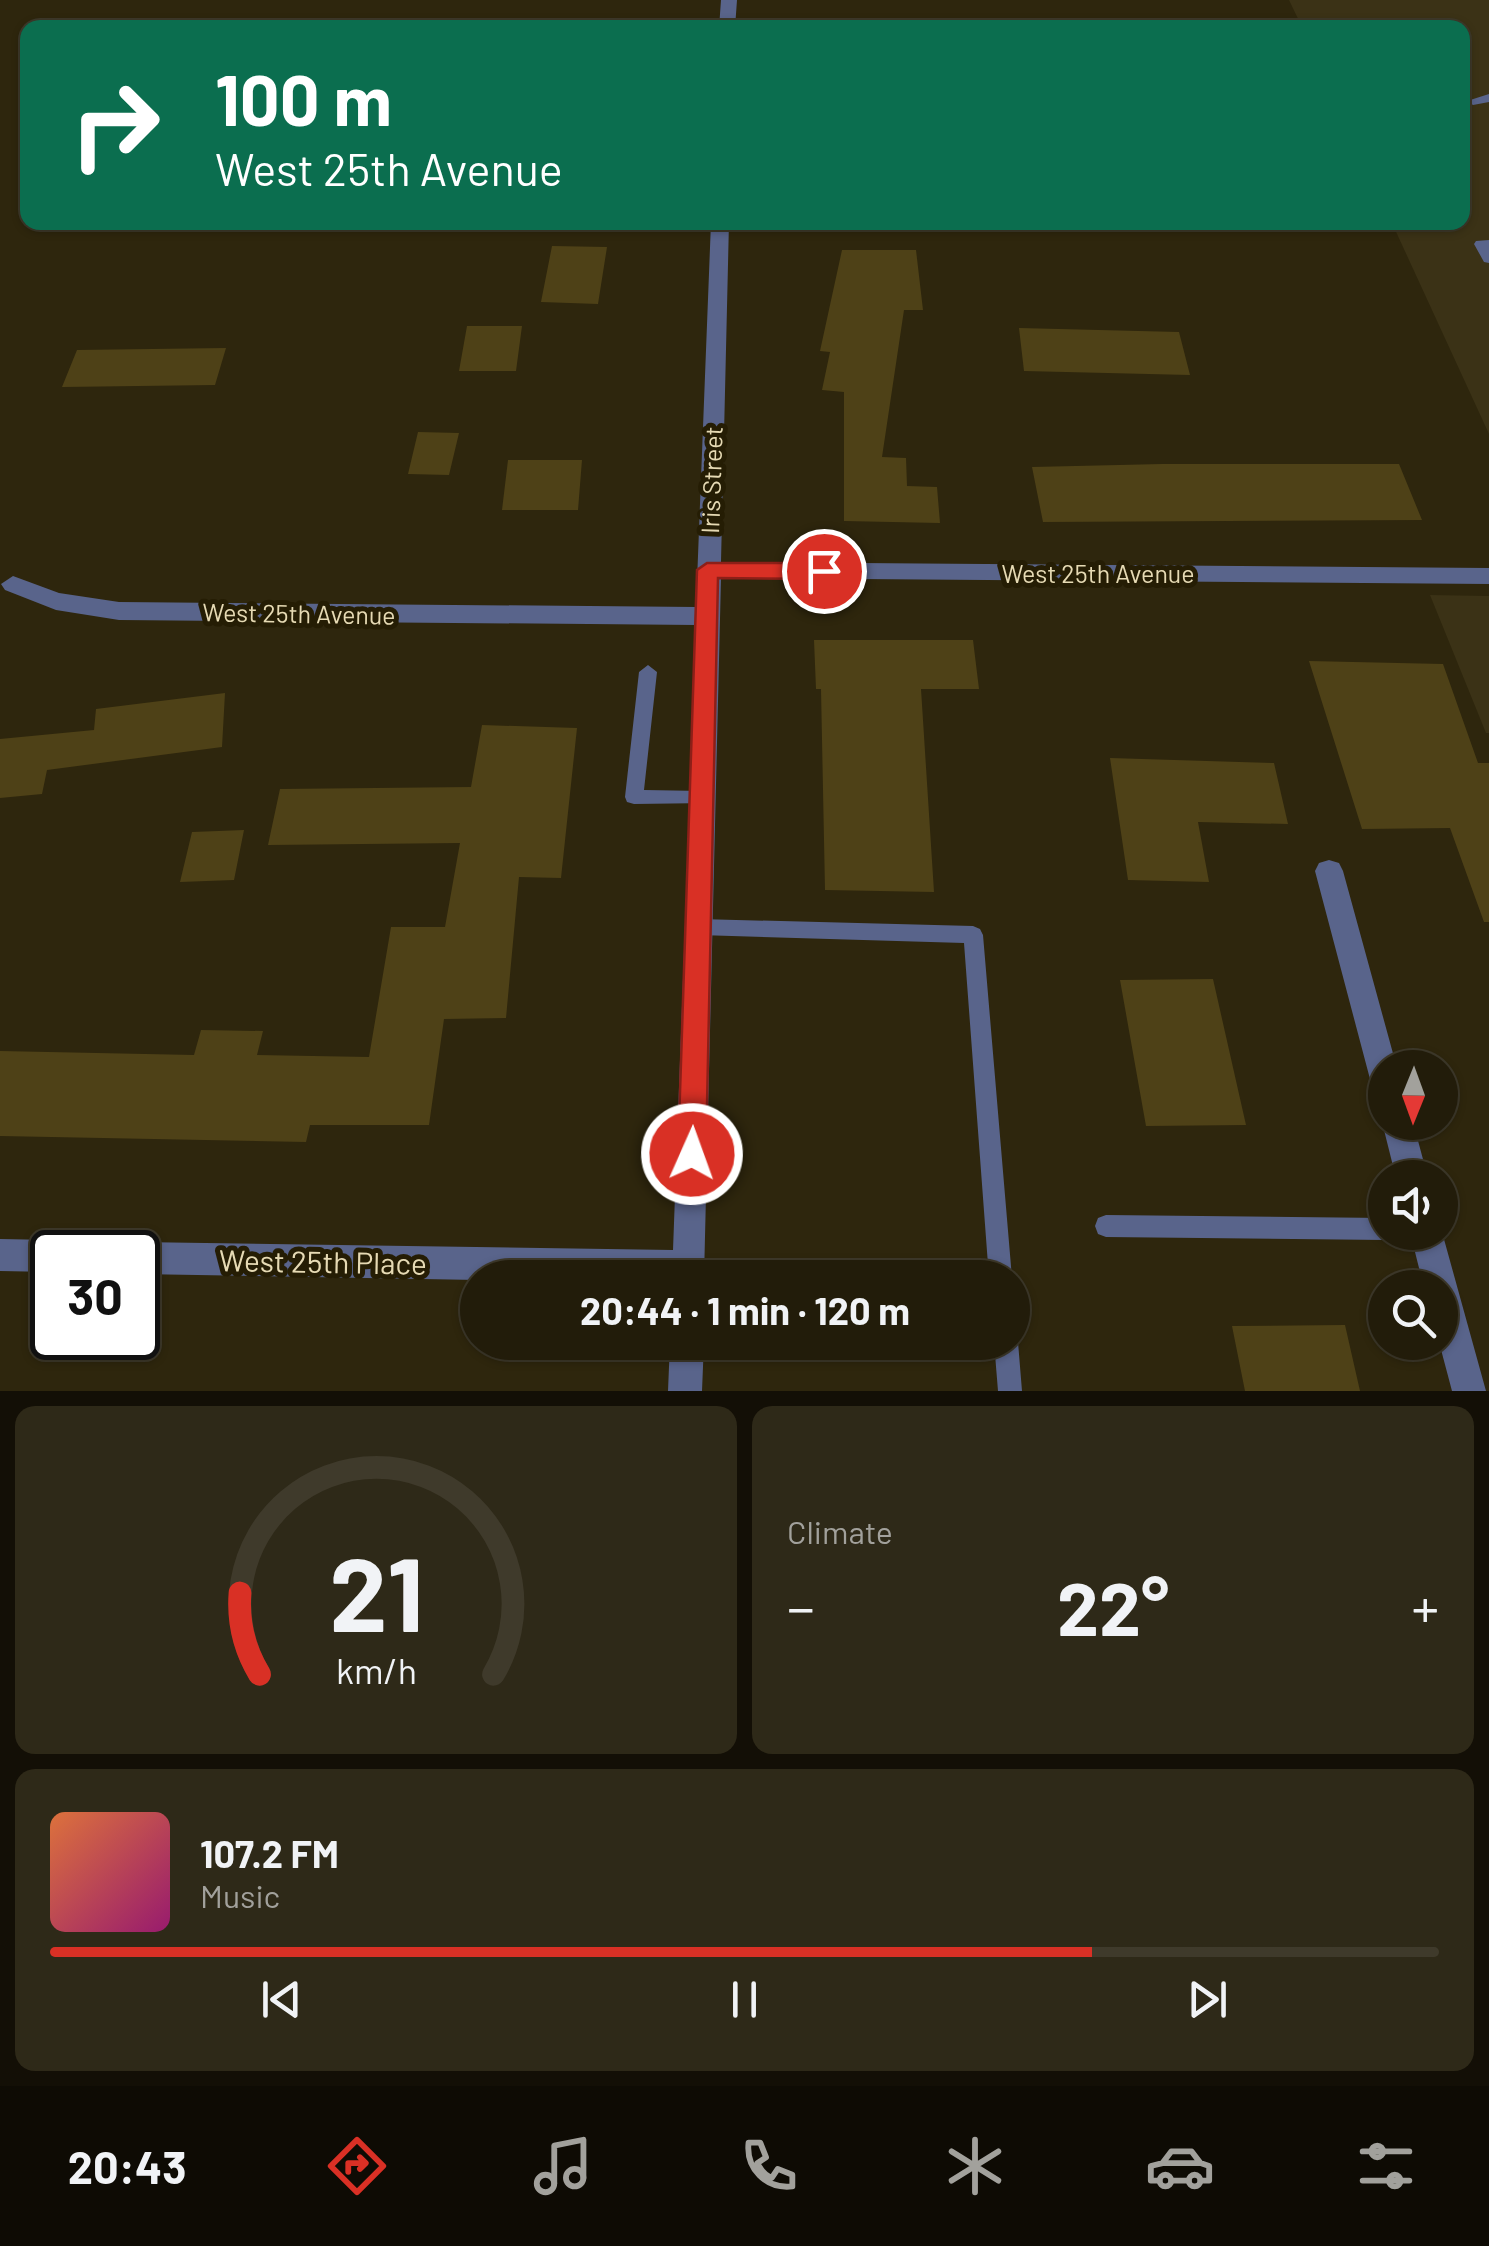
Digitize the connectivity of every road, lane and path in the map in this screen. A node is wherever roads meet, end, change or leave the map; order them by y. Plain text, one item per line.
1 (1489, 98) edge
2 (1473, 101) dead end
3 (720, 230) edge
4 (1489, 244) edge
5 (1489, 259) edge
6 (707, 570) junction
7 (1489, 576) edge
8 (13, 584) dead end
9 (708, 616) junction
10 (648, 672) dead end
11 (703, 798) junction
12 (1329, 871) dead end
13 (699, 927) junction
14 (1377, 1050) edge
15 (1106, 1226) dead end
16 (1368, 1229) edge
17 (1431, 1250) edge
18 (0, 1255) edge
19 (30, 1256) edge
20 (160, 1259) edge
21 (689, 1260) edge
22 (1000, 1260) edge
23 (460, 1266) edge
24 (686, 1360) edge
25 (1007, 1360) edge
26 (685, 1391) edge
27 (1010, 1391) edge
28 (1470, 1391) edge

1 - 2 lane
3 - 6 street, Iris Street
4 - 5 lane
6 - 7 street, West 25th Avenue
6 - 9 street, Iris Street
8 - 9 street, West 25th Avenue
9 - 11 street, Iris Street
10 - 11 lane
11 - 13 street, Iris Street
12 - 14 street
13 - 21 street, Iris Street
13 - 22 lane
15 - 16 lane
17 - 28 street
18 - 19 street
20 - 23 street, West 25th Place
24 - 26 street
25 - 27 lane

